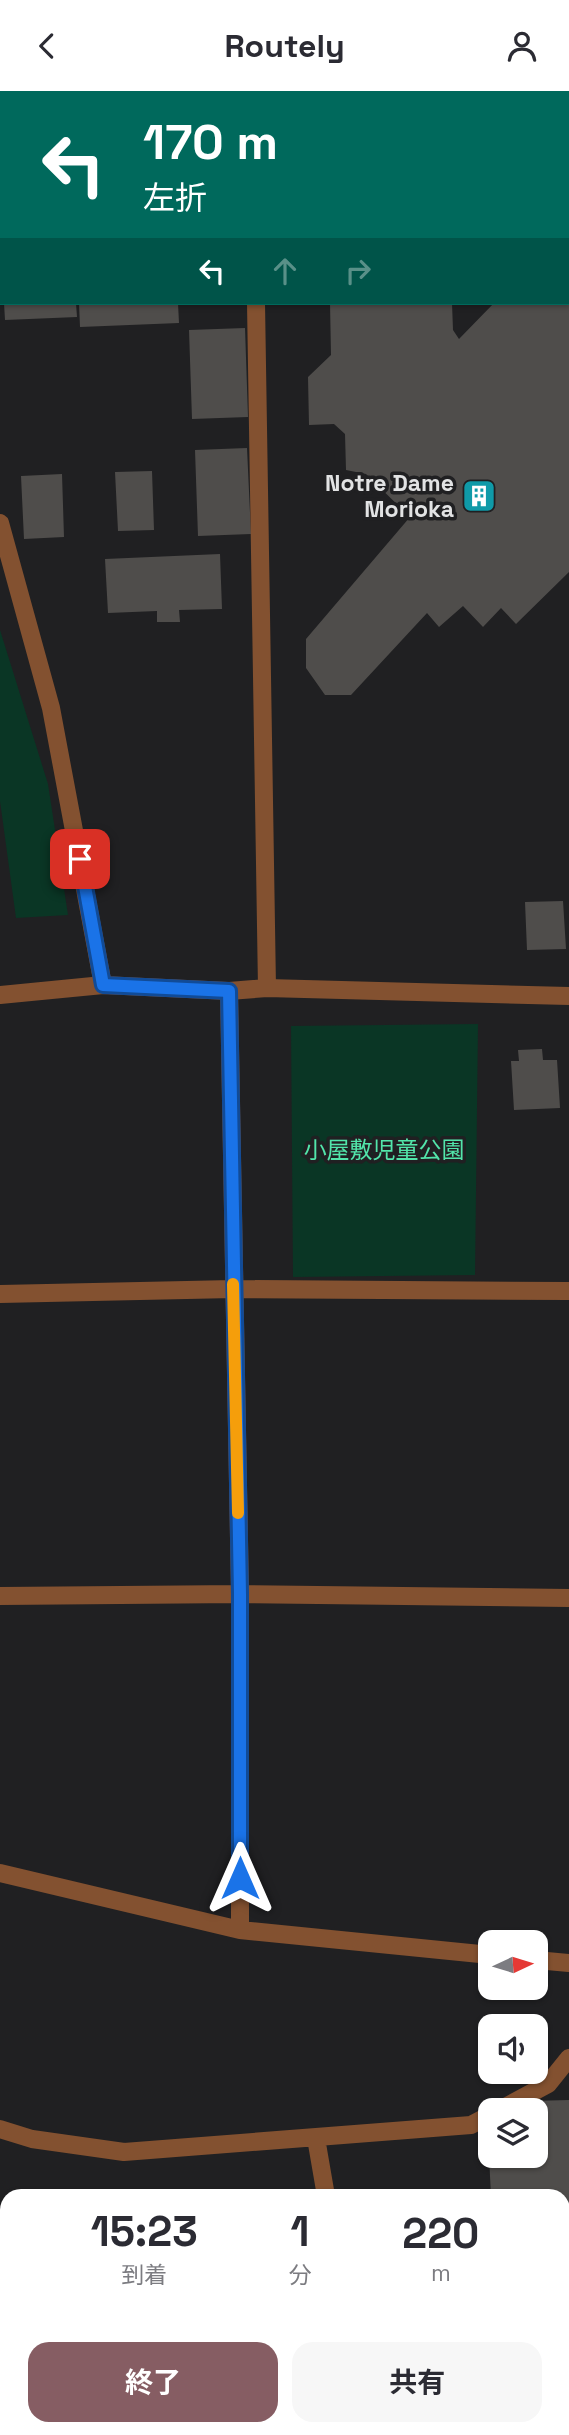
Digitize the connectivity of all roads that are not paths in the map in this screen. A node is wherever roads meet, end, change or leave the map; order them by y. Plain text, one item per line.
1 (256, 305) edge
2 (0, 523) edge
3 (103, 985) junction
4 (267, 988) junction
5 (229, 991) junction
6 (0, 995) edge
7 (569, 996) edge
8 (233, 1289) junction
9 (569, 1291) edge
10 (0, 1294) edge
11 (240, 1594) junction
12 (0, 1596) edge
13 (569, 1598) edge
14 (0, 1873) edge
15 (240, 1930) junction
16 (478, 1954) edge
17 (548, 1961) edge
18 (569, 1963) edge
19 (569, 2058) edge
20 (522, 2098) edge
21 (478, 2121) edge
22 (0, 2129) edge
23 (316, 2138) junction
24 (325, 2189) edge

1 - 4 street
2 - 3 street
3 - 5 street
3 - 6 street
4 - 5 street
4 - 7 street
5 - 8 street
8 - 9 street
8 - 10 street
8 - 11 street
11 - 12 street
11 - 13 street
11 - 15 street
14 - 15 street
15 - 16 street
17 - 18 street
19 - 20 street
21 - 23 street
22 - 23 street
23 - 24 street

